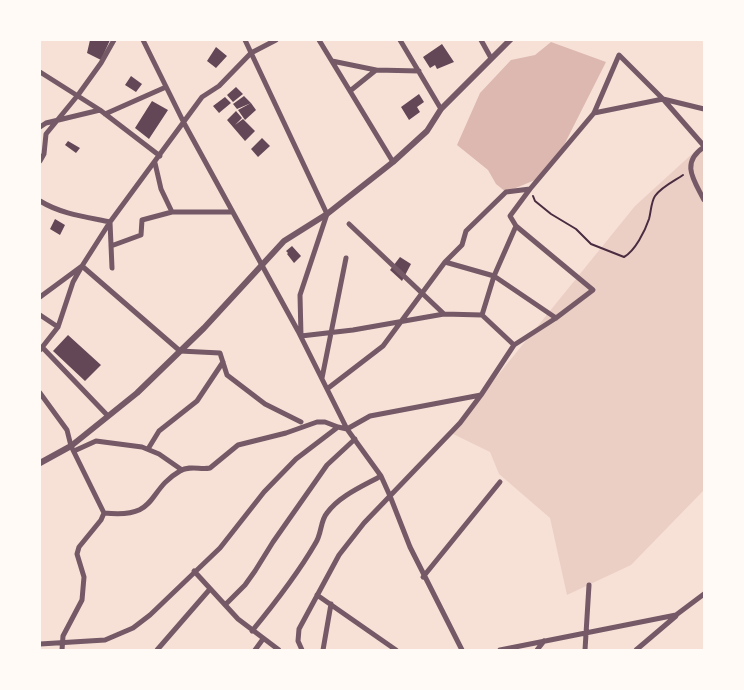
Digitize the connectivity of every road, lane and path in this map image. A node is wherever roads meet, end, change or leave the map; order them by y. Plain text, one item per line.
1 (114, 40) edge
2 (143, 40) edge
3 (245, 40) edge
4 (276, 40) edge
5 (319, 40) edge
6 (400, 40) edge
7 (480, 40) edge
8 (510, 40) edge
9 (251, 53) junction
10 (491, 58) junction
11 (332, 61) junction
12 (376, 70) junction
13 (40, 72) edge
14 (419, 72) junction
15 (166, 87) junction
16 (350, 91) junction
17 (78, 95) junction
18 (663, 99) junction
19 (441, 109) junction
20 (704, 109) edge
21 (103, 112) junction
22 (594, 113) junction
23 (58, 120) junction
24 (184, 123) junction
25 (40, 127) edge
26 (704, 147) edge
27 (160, 156) junction
28 (40, 160) edge
29 (393, 162) junction
30 (155, 163) junction
31 (690, 171) junction
32 (530, 189) junction
33 (704, 200) edge
34 (40, 201) edge
35 (172, 212) junction
36 (232, 212) junction
37 (327, 214) junction
38 (110, 222) junction
39 (348, 224) dead end
40 (516, 226) junction
41 (111, 246) junction
42 (346, 258) dead end
43 (444, 262) junction
44 (82, 266) junction
45 (261, 266) junction
46 (112, 268) dead end
47 (494, 276) junction
48 (422, 294) junction
49 (40, 297) edge
50 (444, 314) junction
51 (40, 315) edge
52 (482, 315) junction
53 (556, 318) junction
54 (401, 322) junction
55 (58, 327) junction
56 (331, 333) junction
57 (301, 336) junction
58 (514, 346) junction
59 (41, 348) edge
60 (180, 351) junction
61 (223, 362) junction
62 (322, 378) junction
63 (327, 389) junction
64 (40, 393) edge
65 (481, 395) junction
66 (108, 416) junction
67 (301, 422) dead end
68 (338, 426) junction
69 (347, 430) junction
70 (355, 439) junction
71 (72, 448) junction
72 (148, 449) junction
73 (40, 463) edge
74 (182, 470) junction
75 (381, 476) junction
76 (500, 482) dead end
77 (390, 496) junction
78 (104, 513) junction
79 (194, 571) junction
80 (424, 576) junction
81 (589, 585) dead end
82 (210, 589) junction
83 (704, 594) edge
84 (317, 595) junction
85 (331, 604) junction
86 (225, 605) junction
87 (676, 615) junction
88 (252, 631) junction
89 (586, 633) junction
90 (263, 639) junction
91 (544, 641) junction
92 (62, 643) junction
93 (40, 644) edge
94 (62, 650) edge
95 (157, 650) edge
96 (255, 650) edge
97 (278, 650) edge
98 (302, 650) edge
99 (323, 650) edge
100 (396, 650) edge
101 (462, 650) edge
102 (500, 650) edge
103 (537, 650) edge
104 (585, 650) edge
105 (636, 650) edge

1 - 17 street
2 - 15 street
3 - 9 street
4 - 9 street
5 - 11 street
6 - 14 street
7 - 10 street
8 - 10 street
9 - 24 street
9 - 37 street
10 - 19 street
11 - 12 street
11 - 16 street
12 - 14 street
12 - 16 street
13 - 17 street
14 - 19 street
15 - 21 street
15 - 24 street
16 - 29 street
17 - 21 street
17 - 23 street
18 - 20 street
18 - 22 street
18 - 22 street
18 - 26 street
19 - 29 street
21 - 23 street
21 - 27 street
22 - 32 street
23 - 25 street
23 - 28 street
24 - 27 street
24 - 36 street
26 - 31 street
27 - 30 street
29 - 37 street
30 - 35 street
30 - 38 street
31 - 32 path
31 - 33 street
32 - 40 street
32 - 43 street
34 - 38 street
35 - 36 street
35 - 41 street
36 - 45 street
37 - 45 street
37 - 57 street
38 - 41 street
38 - 44 street
39 - 48 street
40 - 47 street
40 - 53 street
41 - 46 street
42 - 56 street
43 - 47 street
43 - 48 street
44 - 49 street
44 - 55 street
44 - 60 street
45 - 57 street
45 - 60 street
47 - 52 street
47 - 53 street
48 - 50 street
48 - 54 street
50 - 52 street
50 - 54 street
51 - 55 street
52 - 58 street
53 - 58 street
54 - 56 street
54 - 63 street
55 - 59 street
56 - 57 street
56 - 62 street
57 - 62 street
58 - 65 street
59 - 66 street
60 - 61 street
60 - 66 street
61 - 67 street
61 - 72 street
62 - 63 street
63 - 69 street
64 - 71 street
65 - 69 street
65 - 77 street
66 - 71 street
68 - 69 street
68 - 74 street
68 - 79 street
69 - 70 street
70 - 75 street
70 - 86 street
71 - 72 street
71 - 73 street
71 - 78 street
72 - 74 street
74 - 78 street
75 - 77 street
75 - 88 street
76 - 80 street
77 - 80 street
77 - 84 street
78 - 92 street
79 - 82 street
79 - 92 street
80 - 101 street
81 - 89 street
82 - 86 street
82 - 95 street
83 - 87 street
84 - 85 street
84 - 98 street
85 - 99 street
85 - 100 street
86 - 88 street
87 - 89 street
87 - 105 street
88 - 90 street
89 - 91 street
89 - 104 street
90 - 96 street
90 - 97 street
91 - 102 street
91 - 103 street
92 - 93 street
92 - 94 street

